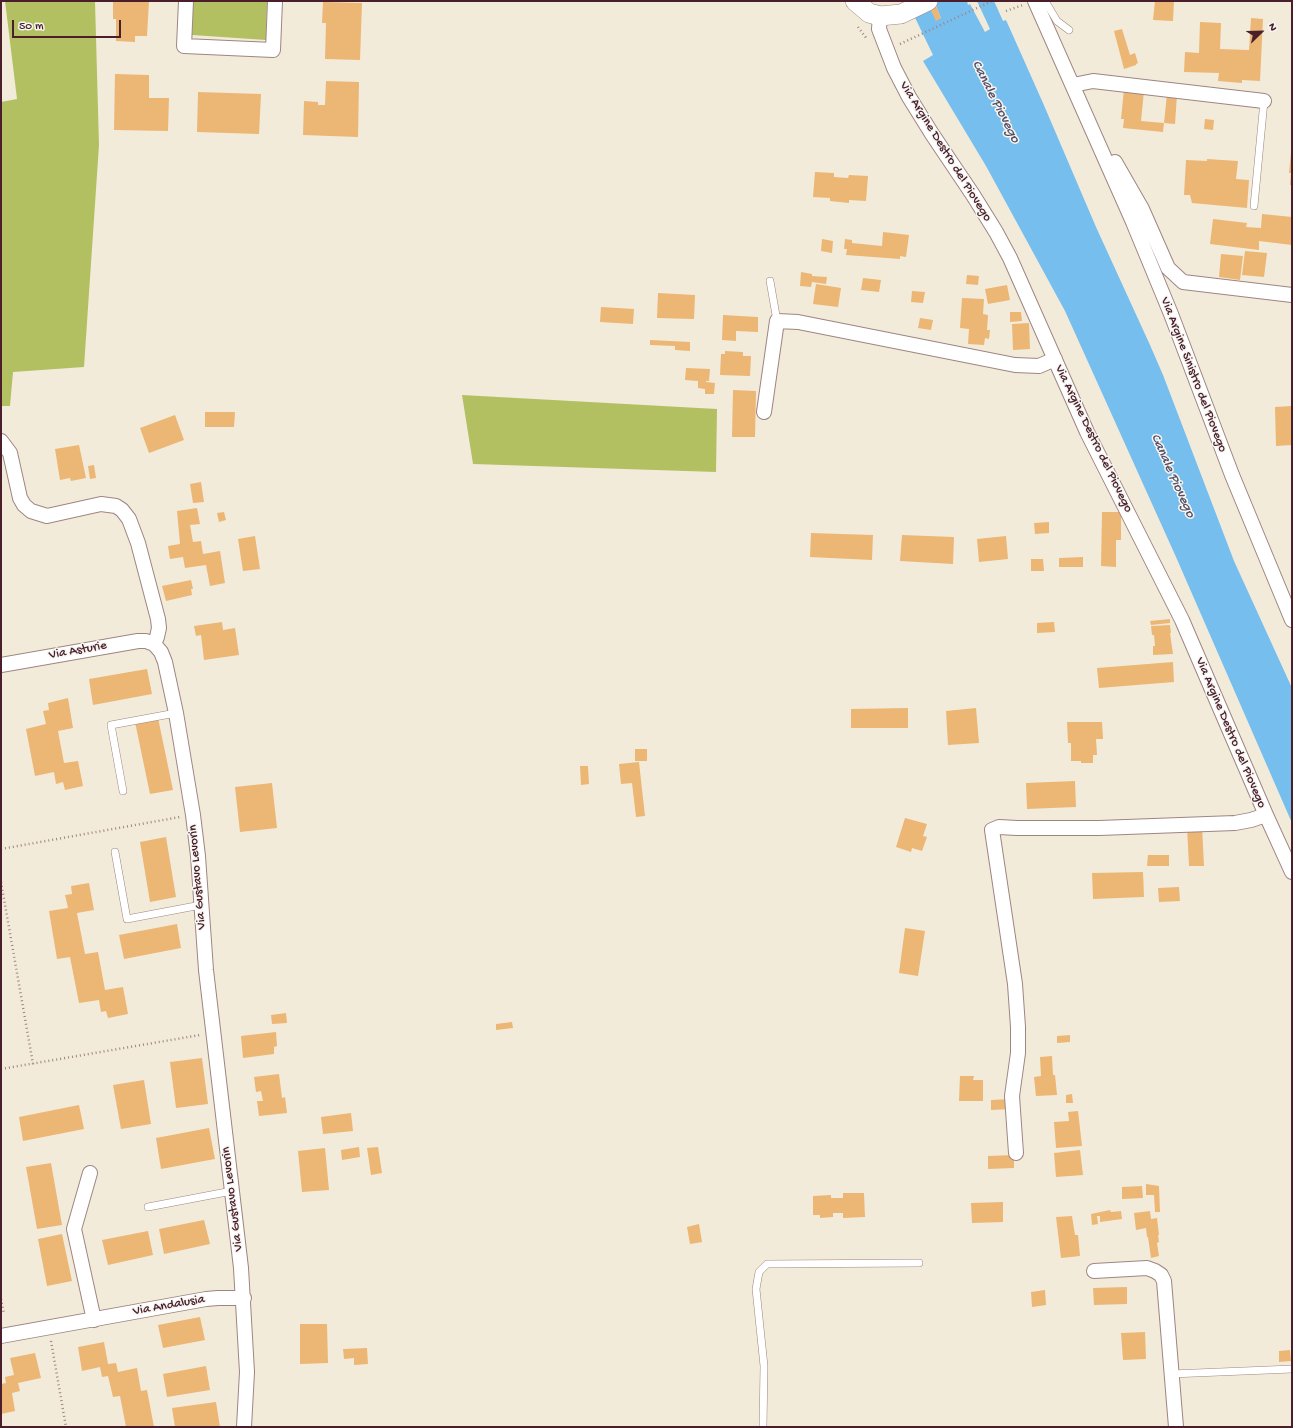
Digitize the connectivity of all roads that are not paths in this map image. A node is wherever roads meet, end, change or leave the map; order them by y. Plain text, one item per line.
1 (186, 1) edge
2 (276, 1) edge
3 (854, 1) edge
4 (928, 1) edge
5 (1035, 1) edge
6 (1045, 1) edge
7 (880, 16) junction
8 (1069, 30) dead end
9 (1073, 85) junction
10 (1264, 100) joint
11 (1093, 131) junction
12 (1254, 206) dead end
13 (770, 281) dead end
14 (1292, 295) edge
15 (777, 321) junction
16 (1055, 359) junction
17 (764, 412) dead end
18 (1, 441) edge
19 (1292, 620) edge
20 (154, 644) junction
21 (1, 665) edge
22 (176, 713) junction
23 (123, 791) dead end
24 (1266, 815) junction
25 (115, 852) dead end
26 (1292, 872) edge
27 (201, 905) junction
28 (1016, 1153) dead end
29 (90, 1173) dead end
30 (232, 1191) junction
31 (148, 1207) dead end
32 (919, 1263) dead end
33 (1094, 1271) dead end
34 (244, 1298) junction
35 (94, 1320) junction
36 (1, 1336) edge
37 (1292, 1369) edge
38 (1171, 1374) junction
39 (244, 1427) edge
40 (763, 1427) edge
41 (1176, 1427) edge

1 - 2 street
3 - 7 street
4 - 7 street
5 - 9 street, Via Argine Sinistro del Piovego
6 - 8 lane
7 - 16 street, Via Argine Destro del Piovego
9 - 10 street
9 - 11 street, Via Argine Sinistro del Piovego
10 - 12 lane
11 - 14 street, Via Argine Sinistro del Piovego
11 - 19 street, Via Argine Sinistro del Piovego
13 - 15 lane
15 - 16 street
15 - 17 street
16 - 24 street, Via Argine Destro del Piovego
18 - 20 street
20 - 21 street, Via Asturie
20 - 22 street, Via Gustavo Levorin
22 - 23 lane
22 - 27 street, Via Gustavo Levorin
24 - 26 street, Via Argine Destro del Piovego
24 - 28 street
25 - 27 lane
27 - 30 street, Via Gustavo Levorin
29 - 35 street
30 - 31 lane
30 - 34 street, Via Gustavo Levorin
32 - 40 lane
33 - 38 street
34 - 35 street, Via Andalusia
34 - 39 street, Via Gustavo Levorin
35 - 36 street, Via Andalusia
37 - 38 lane
38 - 41 street

